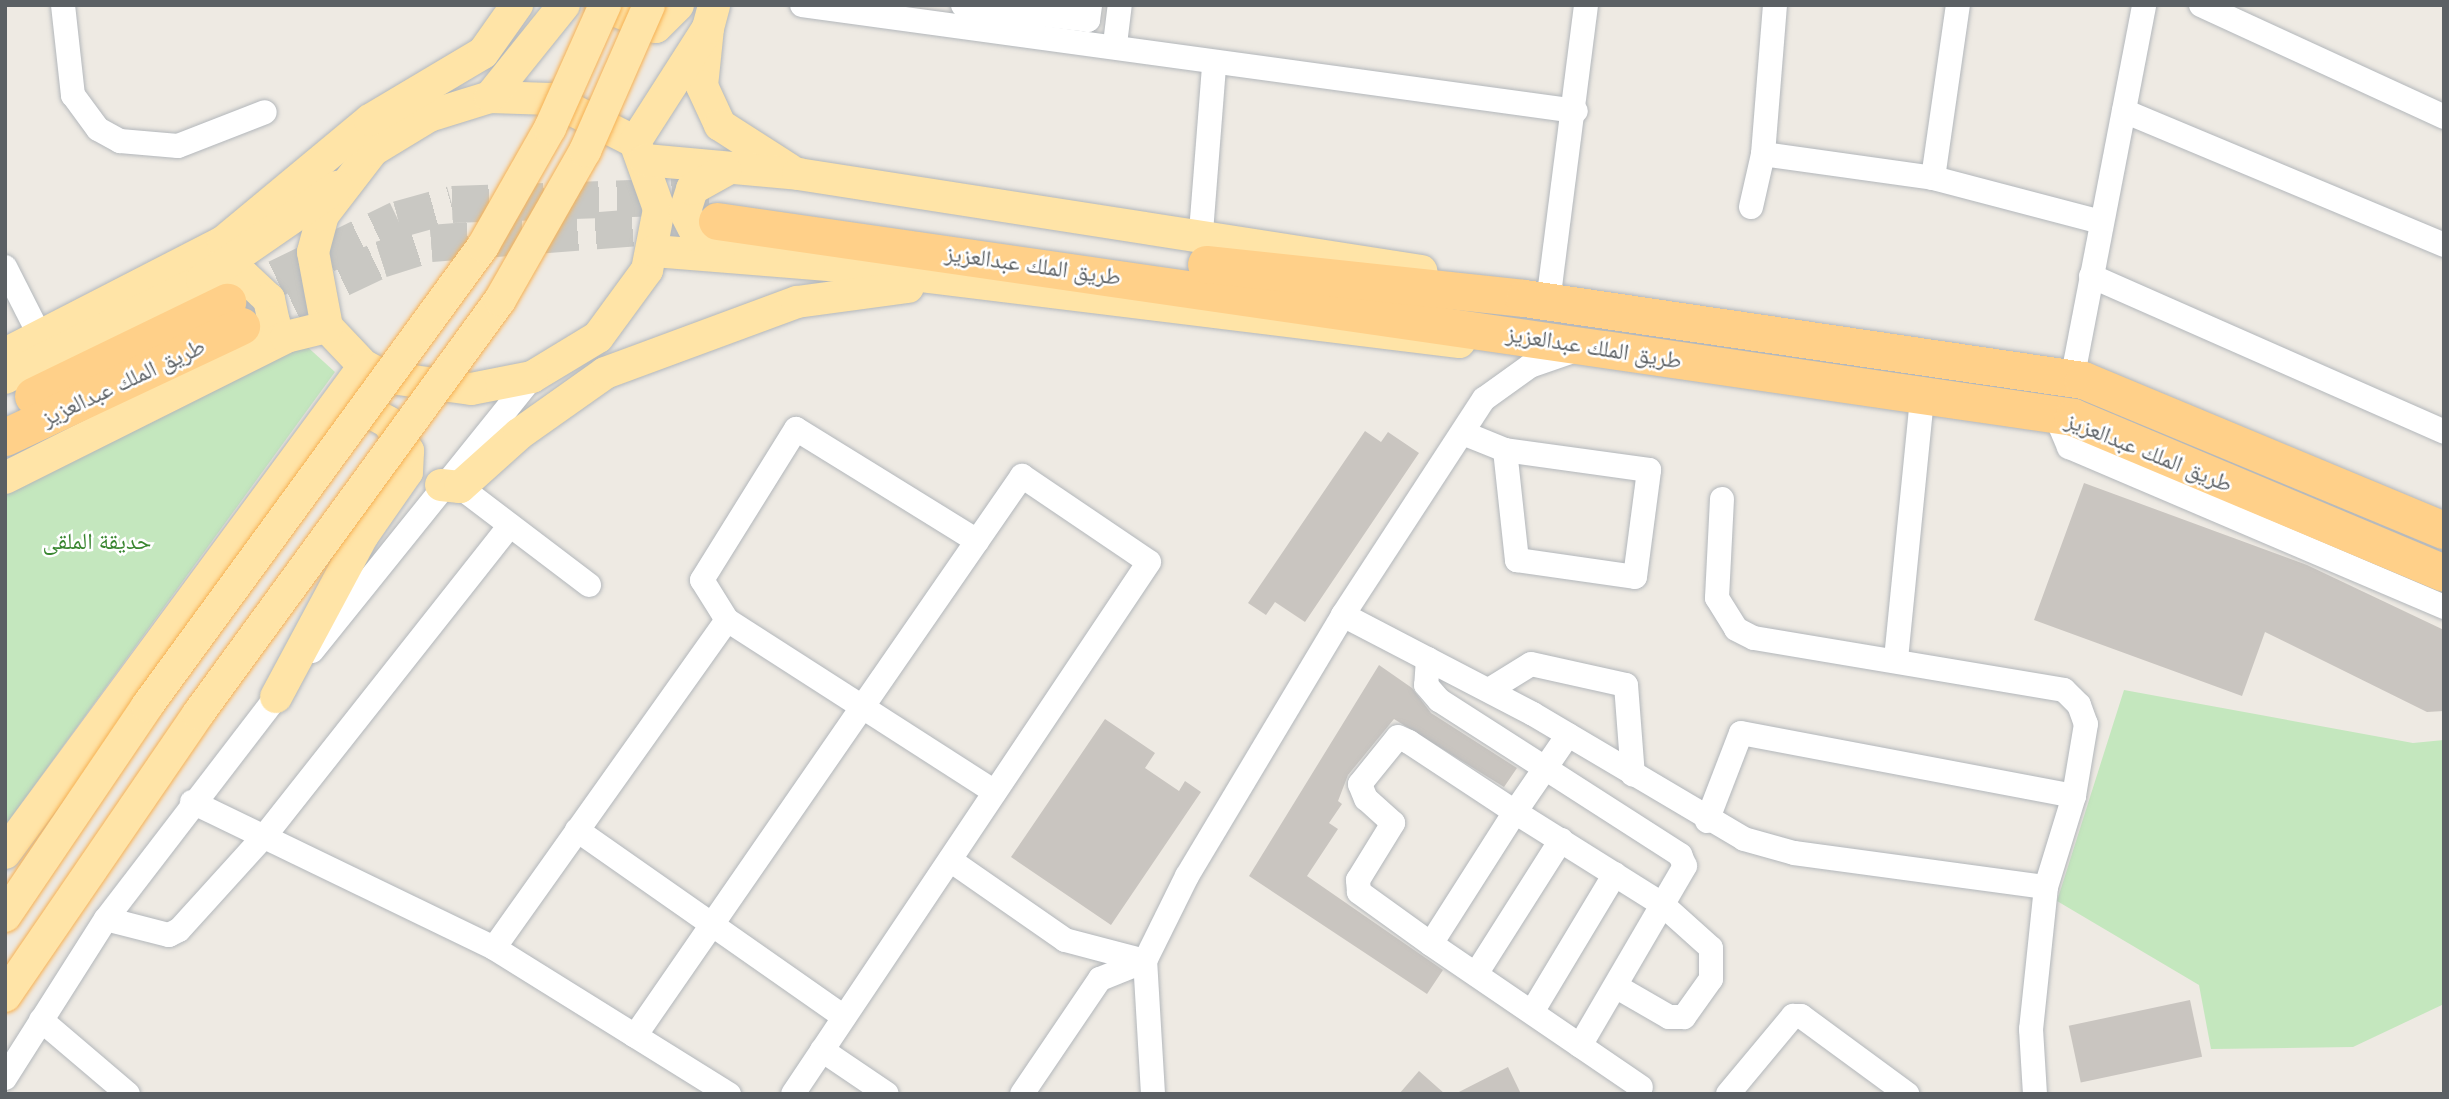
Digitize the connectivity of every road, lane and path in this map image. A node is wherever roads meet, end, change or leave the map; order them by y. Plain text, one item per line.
1 (63, 5) edge
2 (517, 5) edge
3 (564, 5) edge
4 (603, 5) edge
5 (649, 5) edge
6 (678, 5) edge
7 (733, 5) edge
8 (802, 5) edge
9 (963, 5) edge
10 (1090, 5) edge
11 (1120, 5) edge
12 (1586, 5) edge
13 (1775, 5) edge
14 (1958, 5) edge
15 (2144, 5) edge
16 (2201, 5) edge
17 (711, 16) edge
18 (1115, 44) junction
19 (1214, 66) junction
20 (489, 97) junction
21 (265, 111) dead end
22 (1576, 111) junction
23 (2124, 111) junction
24 (2444, 117) edge
25 (640, 151) junction
26 (1763, 155) junction
27 (798, 174) junction
28 (1933, 178) junction
29 (347, 180) junction
30 (1751, 207) dead end
31 (720, 210) junction
32 (2101, 222) junction
33 (1201, 232) junction
34 (2444, 245) edge
35 (654, 251) junction
36 (5, 267) edge
37 (2091, 276) junction
38 (973, 283) junction
39 (1536, 300) junction
40 (229, 317) junction
41 (327, 327) junction
42 (40, 336) junction
43 (1540, 340) junction
44 (1586, 346) junction
45 (5, 354) edge
46 (364, 366) junction
47 (532, 377) junction
48 (5, 378) edge
49 (2072, 380) junction
50 (1922, 397) junction
51 (5, 409) edge
52 (2055, 415) junction
53 (1463, 432) junction
54 (2444, 432) edge
55 (5, 437) edge
56 (1506, 450) junction
57 (5, 478) edge
58 (451, 486) junction
59 (1722, 499) dead end
60 (510, 525) junction
61 (2444, 530) edge
62 (977, 541) junction
63 (227, 550) junction
64 (2444, 573) edge
65 (589, 585) dead end
66 (2444, 607) edge
67 (1343, 615) junction
68 (727, 620) junction
69 (1428, 659) junction
70 (1896, 659) junction
71 (1489, 690) junction
72 (276, 697) junction
73 (862, 707) junction
74 (1568, 735) junction
75 (1546, 768) junction
76 (1633, 775) junction
77 (995, 792) junction
78 (2074, 796) junction
79 (192, 802) junction
80 (1515, 811) junction
81 (1707, 821) junction
82 (577, 830) junction
83 (267, 833) junction
84 (1561, 840) junction
85 (5, 853) edge
86 (950, 859) junction
87 (1615, 874) junction
88 (2046, 887) junction
89 (1663, 905) junction
90 (5, 916) edge
91 (106, 919) junction
92 (712, 924) junction
93 (1431, 944) junction
94 (494, 948) junction
95 (1145, 961) junction
96 (1476, 974) junction
97 (1617, 987) junction
98 (5, 996) edge
99 (1532, 1012) junction
100 (844, 1017) junction
101 (41, 1020) junction
102 (635, 1036) junction
103 (1580, 1046) junction
104 (822, 1050) junction
105 (5, 1078) edge
106 (1641, 1087) dead end
107 (128, 1094) edge
108 (729, 1094) edge
109 (793, 1094) edge
110 (887, 1094) edge
111 (1021, 1094) edge
112 (1153, 1094) edge
113 (1728, 1094) edge
114 (1907, 1094) edge
115 (2035, 1094) edge

1 - 21 street
2 - 42 main road
3 - 20 main road
4 - 6 main road
4 - 90 main road, bridge
5 - 98 main road, bridge
7 - 17 street
8 - 18 street
9 - 10 street
11 - 18 street
12 - 22 street
13 - 26 street
14 - 28 street
15 - 23 street
16 - 24 street
17 - 25 main road
17 - 27 main road
18 - 19 street
19 - 22 street
19 - 33 street
20 - 25 main road
20 - 29 main road
22 - 39 street
23 - 32 street
23 - 34 street
25 - 31 main road
25 - 35 main road
26 - 28 street
26 - 30 street
27 - 31 main road
27 - 33 main road
28 - 32 street
29 - 40 main road
29 - 41 main road
31 - 35 main road
31 - 38 main road
31 - 39 highway, طريق الملك عبدالعزيز
31 - 43 highway, طريق الملك عبدالعزيز
32 - 37 street
33 - 39 main road
35 - 47 main road
36 - 42 street
37 - 49 street
37 - 54 street
38 - 43 main road
38 - 58 main road
39 - 49 highway, طريق الملك عبدالعزيز
40 - 41 main road
40 - 48 main road
40 - 51 highway, طريق الملك عبدالعزيز
40 - 55 highway, طريق الملك عبدالعزيز
40 - 57 main road
41 - 46 main road
42 - 45 main road
43 - 44 highway, طريق الملك عبدالعزيز
44 - 50 highway, طريق الملك عبدالعزيز
44 - 53 street
46 - 47 main road
46 - 63 main road
47 - 58 street
49 - 61 highway, طريق الملك عبدالعزيز
50 - 52 highway, طريق الملك عبدالعزيز
50 - 70 street
52 - 64 highway, طريق الملك عبدالعزيز
52 - 66 street
53 - 56 street
53 - 67 street
56 - 56 street
58 - 60 street
58 - 72 street
59 - 70 street
60 - 65 street
60 - 83 street
62 - 68 street
62 - 73 street
62 - 77 street
63 - 72 main road
63 - 85 main road
67 - 69 street
67 - 95 street
68 - 73 street
68 - 82 street
69 - 71 street
69 - 75 street
70 - 78 street
71 - 74 street
71 - 76 street
72 - 79 street
73 - 77 street
73 - 92 street
74 - 75 street
74 - 76 street
75 - 80 street
75 - 89 street
76 - 81 street
77 - 86 street
78 - 81 street
78 - 88 street
79 - 83 street
79 - 91 street
80 - 84 street
80 - 93 street
80 - 93 street
81 - 88 street
82 - 92 street
82 - 94 street
83 - 91 street
83 - 94 street
84 - 87 street
84 - 96 street
86 - 95 street
86 - 100 street
87 - 89 street
87 - 99 street
88 - 115 street
89 - 97 street
89 - 97 street
91 - 101 street
92 - 100 street
92 - 102 street
93 - 96 street
94 - 102 street
95 - 111 street
95 - 112 street
96 - 99 street
97 - 103 street
99 - 103 street
100 - 104 street
101 - 105 street
101 - 107 street
102 - 108 street
103 - 106 street
104 - 109 street
104 - 110 street
113 - 114 street

